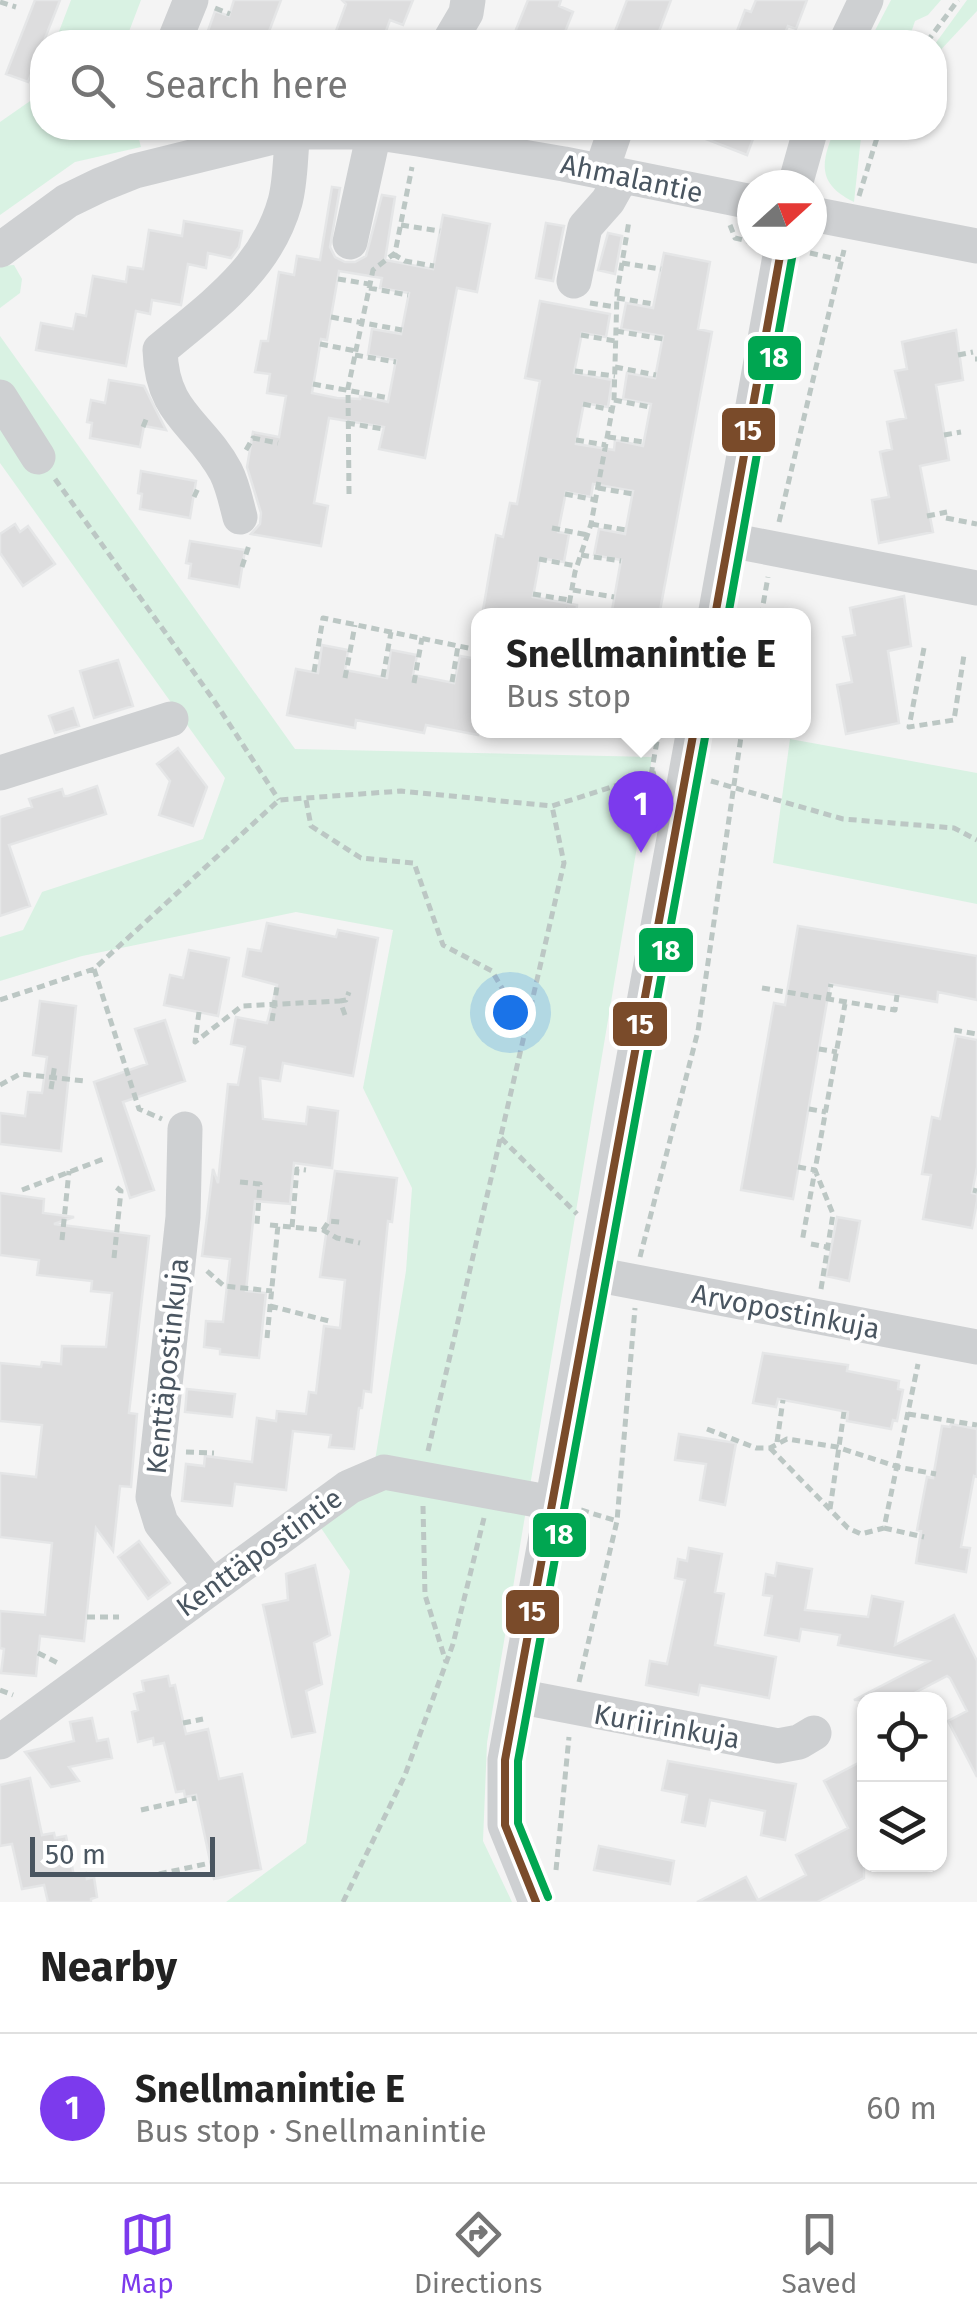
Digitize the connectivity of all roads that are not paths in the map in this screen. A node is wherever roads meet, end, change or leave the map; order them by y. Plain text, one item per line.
1 (191, 0) edge
2 (468, 0) edge
3 (866, 0) edge
4 (179, 30) edge
5 (457, 30) edge
6 (852, 30) edge
7 (291, 140) edge
8 (371, 140) edge
9 (429, 140) edge
10 (617, 140) edge
11 (808, 140) edge
12 (182, 142) edge
13 (799, 170) edge
14 (619, 176) junction
15 (737, 199) edge
16 (827, 218) edge
17 (350, 242) dead end
18 (977, 246) edge
19 (0, 250) edge
20 (779, 260) edge
21 (574, 281) dead end
22 (0, 397) edge
23 (38, 456) road end
24 (240, 517) dead end
25 (729, 540) junction
26 (977, 588) edge
27 (716, 608) edge
28 (172, 718) dead end
29 (689, 738) edge
30 (0, 773) edge
31 (185, 1128) road end
32 (594, 1274) junction
33 (977, 1347) edge
34 (553, 1503) junction
35 (211, 1586) junction
36 (518, 1696) junction
37 (814, 1733) dead end
38 (0, 1742) edge
39 (543, 1892) edge

1 - 4 street
2 - 5 street
3 - 6 street
7 - 24 street
8 - 17 street
9 - 14 street, Ahmalantie
10 - 14 street
11 - 13 street
12 - 19 street, Ahmalantie
14 - 15 street, Ahmalantie
14 - 21 street
16 - 18 street
20 - 25 street
22 - 23 street
25 - 26 street
25 - 27 street
28 - 30 street
29 - 32 street
31 - 35 street, Kenttäpostinkuja
32 - 33 street, Arvopostinkuja
32 - 34 street
34 - 35 street, Kenttäpostintie
34 - 36 street
35 - 38 street, Kenttäpostintie
36 - 37 street, Kuriirinkuja
36 - 39 street

